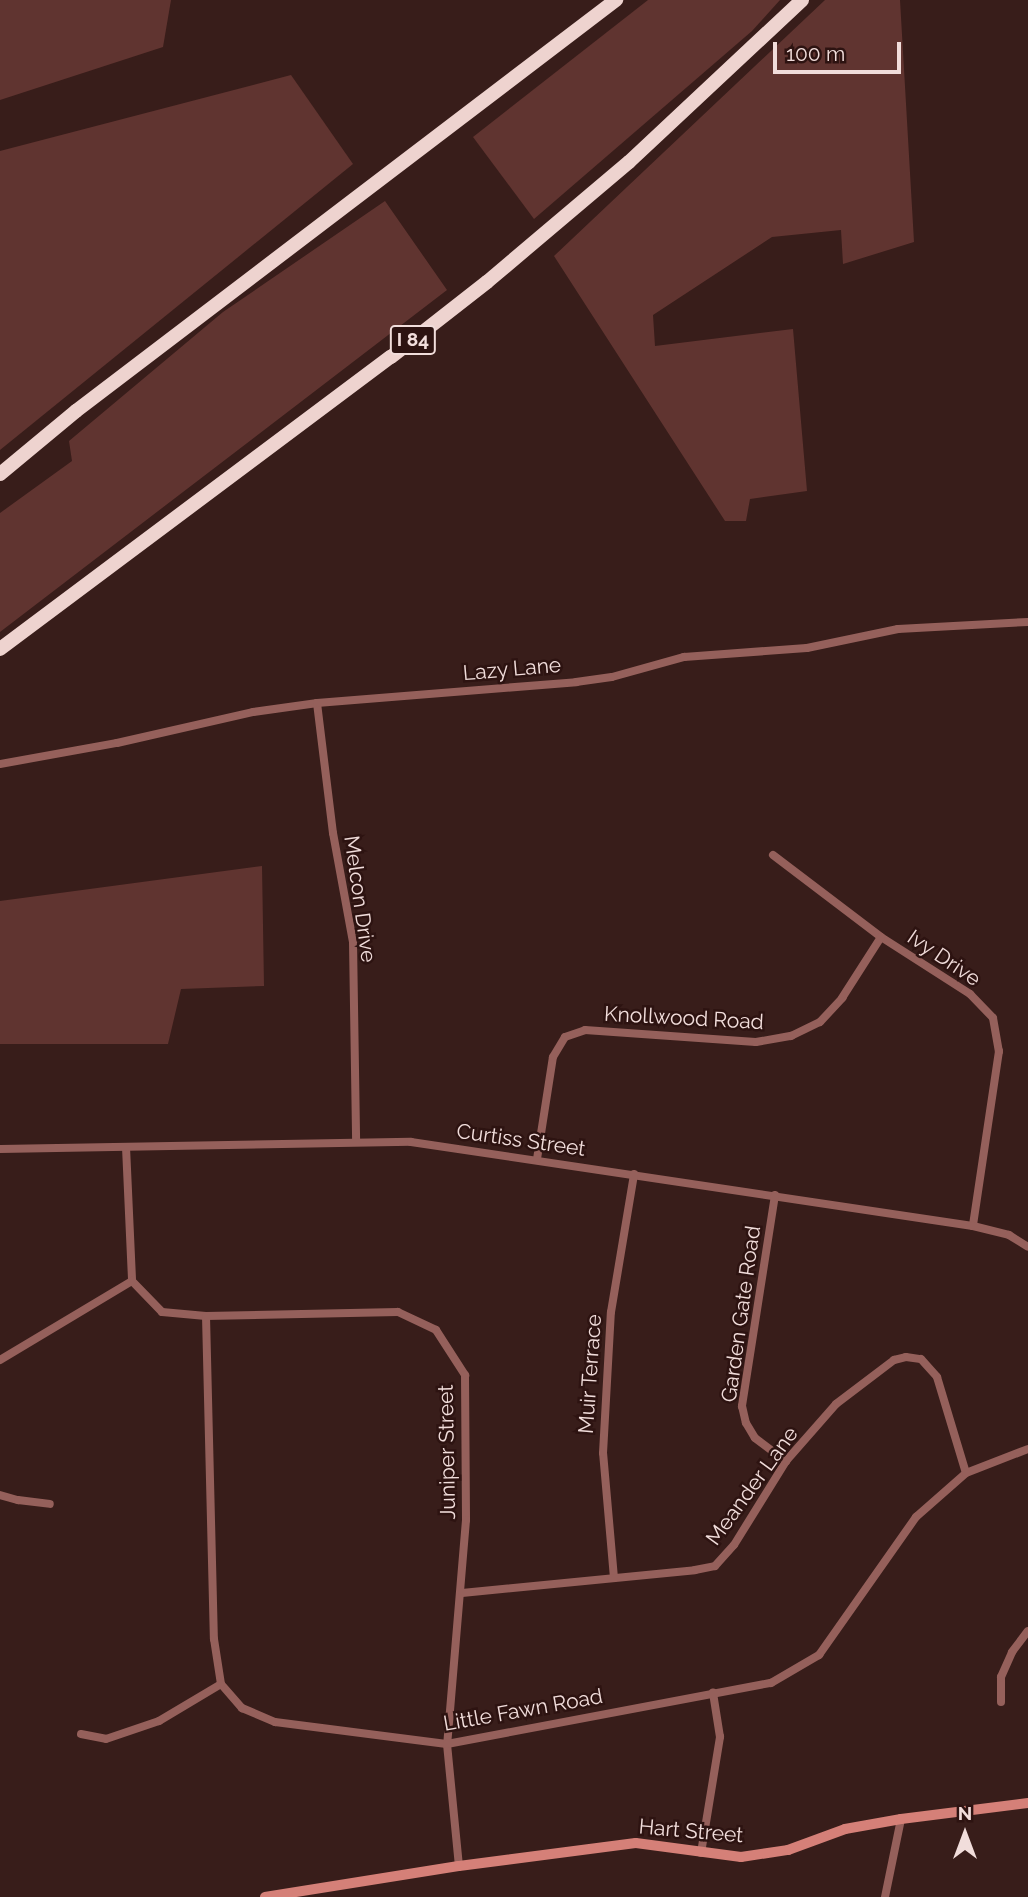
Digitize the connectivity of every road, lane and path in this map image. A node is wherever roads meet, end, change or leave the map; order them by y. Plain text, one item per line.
1 (615, 0) edge
2 (802, 0) edge
3 (0, 474) edge
4 (1028, 622) edge
5 (0, 649) edge
6 (317, 703) junction
7 (0, 764) edge
8 (773, 855) dead end
9 (881, 937) junction
10 (356, 1142) junction
11 (126, 1147) junction
12 (0, 1149) edge
13 (537, 1159) junction
14 (634, 1174) junction
15 (775, 1195) junction
16 (973, 1226) junction
17 (1028, 1247) edge
18 (132, 1281) junction
19 (206, 1316) junction
20 (0, 1360) edge
21 (1028, 1450) edge
22 (786, 1461) junction
23 (966, 1473) junction
24 (0, 1494) edge
25 (50, 1504) dead end
26 (614, 1578) junction
27 (462, 1593) junction
28 (1028, 1631) edge
29 (221, 1684) junction
30 (713, 1693) junction
31 (1001, 1703) dead end
32 (81, 1734) dead end
33 (447, 1744) junction
34 (1028, 1803) edge
35 (901, 1819) junction
36 (701, 1853) junction
37 (458, 1866) junction
38 (326, 1892) edge
39 (265, 1897) edge
40 (886, 1897) edge

1 - 3 highway
2 - 5 highway, I 84
4 - 6 street, Lazy Lane
6 - 7 street, Lazy Lane
6 - 10 street, Melcon Drive
8 - 9 street, Ivy Drive
9 - 13 street, Knollwood Road
9 - 16 street, Ivy Drive
10 - 11 street, Curtiss Street
10 - 13 street, Curtiss Street
11 - 12 street, Curtiss Street
11 - 18 street
13 - 14 street, Curtiss Street
14 - 15 street, Curtiss Street
14 - 26 street, Muir Terrace
15 - 16 street, Curtiss Street
15 - 22 street, Garden Gate Road
16 - 17 street, Curtiss Street
18 - 19 street, Juniper Street
18 - 20 street
19 - 27 street, Juniper Street
19 - 29 street
21 - 23 street, Little Fawn Road
22 - 23 street, Meander Lane
22 - 26 street, Meander Lane
23 - 30 street, Little Fawn Road
24 - 25 street
26 - 27 street, Meander Lane
27 - 33 street, Juniper Street
28 - 31 street
29 - 32 street
29 - 33 street, Little Fawn Road
30 - 33 street, Little Fawn Road
30 - 36 street
33 - 37 street, Juniper Street
34 - 35 street, Hart Street
35 - 36 street, Hart Street
35 - 40 street
36 - 37 street, Hart Street
37 - 38 street, Hart Street
38 - 39 street, Hart Street

